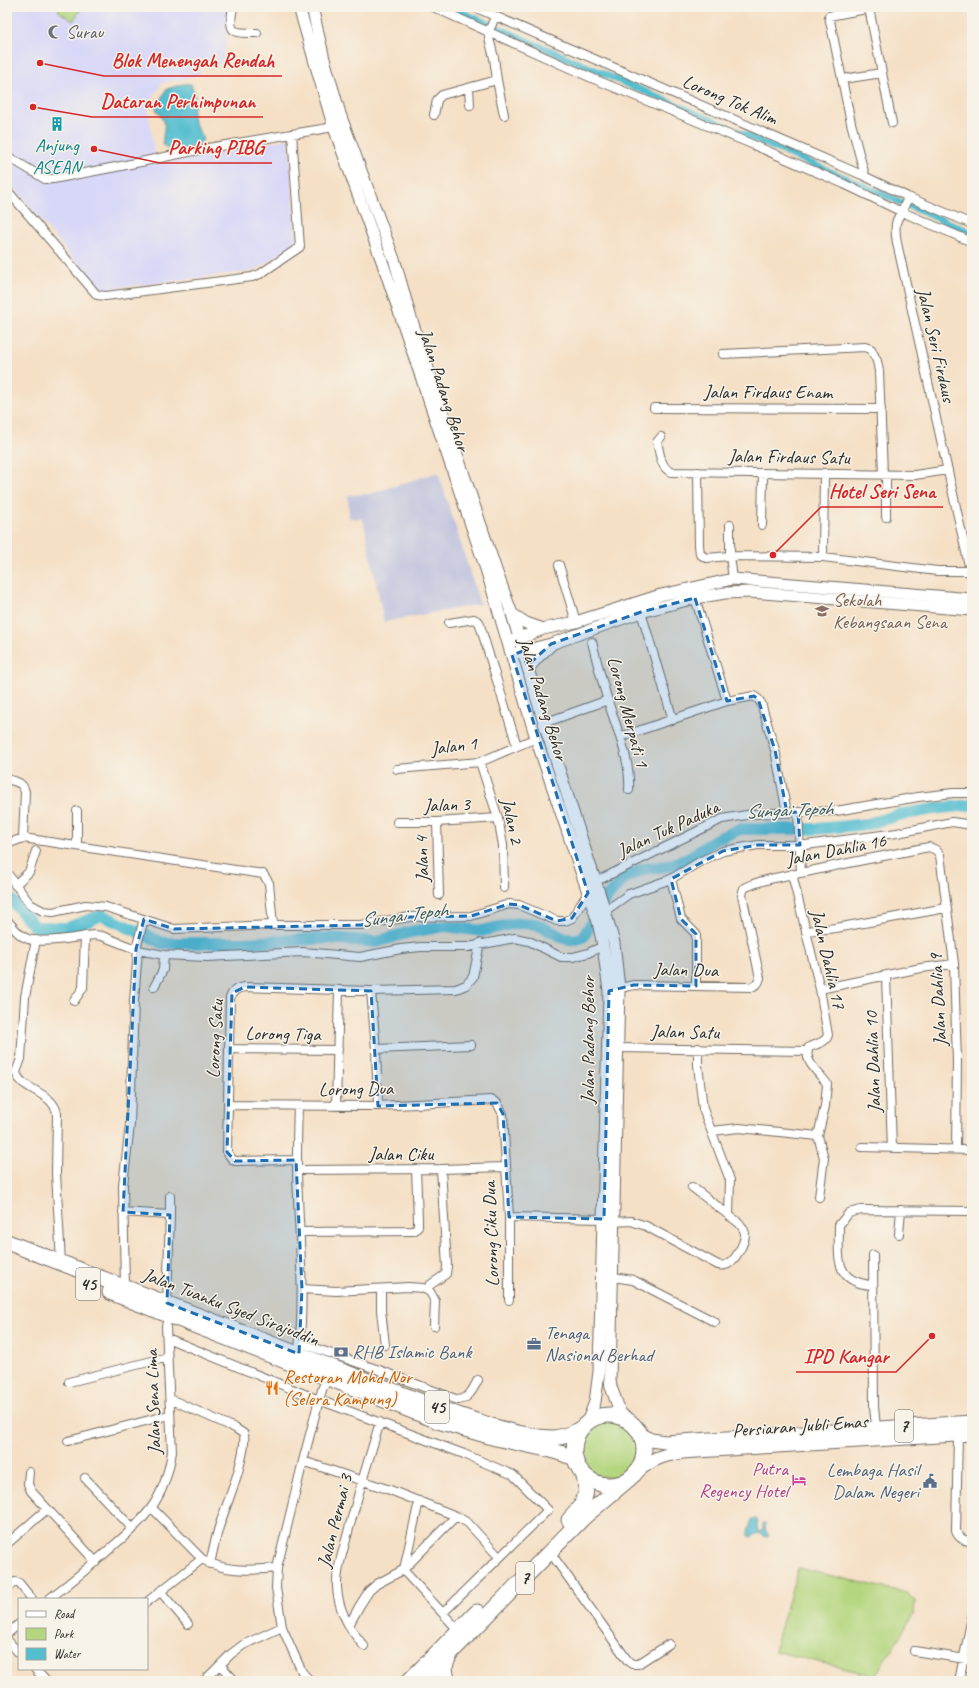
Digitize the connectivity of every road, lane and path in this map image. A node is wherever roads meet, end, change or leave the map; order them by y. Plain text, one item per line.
1 (233, 7) edge
2 (299, 7) edge
3 (312, 7) edge
4 (433, 7) edge
5 (474, 7) edge
6 (867, 8) edge
7 (494, 18) junction
8 (489, 32) junction
9 (257, 33) dead end
10 (882, 73) junction
11 (843, 79) junction
12 (497, 80) junction
13 (469, 88) junction
14 (470, 105) dead end
15 (434, 115) dead end
16 (504, 115) dead end
17 (337, 121) junction
18 (892, 123) dead end
19 (292, 134) junction
20 (7, 156) edge
21 (865, 176) junction
22 (7, 190) edge
23 (907, 198) junction
24 (903, 211) junction
25 (972, 224) edge
26 (972, 242) edge
27 (723, 354) dead end
28 (654, 408) dead end
29 (881, 409) junction
30 (661, 437) dead end
31 (948, 470) junction
32 (698, 472) junction
33 (763, 472) junction
34 (824, 473) junction
35 (885, 474) junction
36 (886, 517) dead end
37 (762, 525) dead end
38 (730, 526) dead end
39 (730, 556) junction
40 (823, 557) junction
41 (559, 565) dead end
42 (971, 575) edge
43 (733, 579) junction
44 (695, 598) junction
45 (972, 599) edge
46 (972, 610) edge
47 (641, 612) junction
48 (512, 614) junction
49 (576, 622) junction
50 (448, 623) dead end
51 (543, 629) junction
52 (519, 639) junction
53 (592, 642) dead end
54 (508, 643) junction
55 (551, 644) junction
56 (523, 651) junction
57 (512, 655) junction
58 (528, 669) junction
59 (608, 700) junction
60 (727, 701) junction
61 (673, 720) junction
62 (544, 723) junction
63 (620, 737) junction
64 (536, 738) junction
65 (517, 746) junction
66 (480, 762) junction
67 (397, 769) dead end
68 (7, 779) edge
69 (629, 790) dead end
70 (972, 794) edge
71 (77, 811) dead end
72 (787, 813) junction
73 (798, 816) junction
74 (498, 818) junction
75 (397, 822) dead end
76 (437, 822) junction
77 (972, 824) edge
78 (23, 838) junction
79 (7, 844) edge
80 (77, 845) junction
81 (800, 845) junction
82 (936, 850) joint
83 (36, 851) dead end
84 (7, 873) edge
85 (802, 873) junction
86 (792, 874) junction
87 (671, 879) junction
88 (15, 885) junction
89 (504, 888) dead end
90 (592, 889) junction
91 (439, 895) dead end
92 (946, 908) junction
93 (605, 911) junction
94 (7, 920) edge
95 (143, 922) junction
96 (273, 925) junction
97 (806, 931) junction
98 (85, 936) junction
99 (36, 940) junction
100 (480, 944) junction
101 (603, 946) junction
102 (137, 948) junction
103 (164, 955) junction
104 (954, 964) junction
105 (886, 976) junction
106 (696, 986) junction
107 (154, 987) dead end
108 (752, 987) joint
109 (820, 989) junction
110 (340, 990) junction
111 (614, 990) junction
112 (371, 991) junction
113 (74, 1001) dead end
114 (471, 1045) dead end
115 (618, 1048) junction
116 (698, 1048) junction
117 (229, 1049) junction
118 (376, 1049) junction
119 (338, 1050) junction
120 (807, 1051) junction
121 (483, 1101) joint
122 (229, 1105) junction
123 (298, 1106) junction
124 (336, 1106) junction
125 (378, 1106) junction
126 (712, 1131) junction
127 (818, 1136) junction
128 (862, 1148) dead end
129 (892, 1148) junction
130 (956, 1149) junction
131 (972, 1150) edge
132 (296, 1160) junction
133 (505, 1167) junction
134 (416, 1169) junction
135 (441, 1169) junction
136 (297, 1170) junction
137 (692, 1187) dead end
138 (170, 1196) dead end
139 (819, 1197) dead end
140 (900, 1210) junction
141 (972, 1211) edge
142 (123, 1212) junction
143 (170, 1215) junction
144 (729, 1216) junction
145 (509, 1217) junction
146 (609, 1220) junction
147 (300, 1232) junction
148 (899, 1234) dead end
149 (7, 1242) edge
150 (7, 1253) edge
151 (873, 1255) dead end
152 (61, 1263) junction
153 (613, 1277) junction
154 (872, 1285) junction
155 (125, 1287) junction
156 (302, 1289) junction
157 (381, 1289) junction
158 (428, 1291) junction
159 (509, 1300) dead end
160 (170, 1308) junction
161 (715, 1322) dead end
162 (434, 1326) dead end
163 (167, 1338) junction
164 (385, 1345) dead end
165 (299, 1354) junction
166 (168, 1357) junction
167 (333, 1380) junction
168 (478, 1380) dead end
169 (69, 1382) dead end
170 (402, 1386) junction
171 (170, 1399) junction
172 (320, 1400) junction
173 (170, 1415) junction
174 (622, 1418) junction
175 (380, 1422) junction
176 (972, 1422) edge
177 (583, 1427) junction
178 (876, 1428) junction
179 (640, 1434) junction
180 (972, 1434) edge
181 (958, 1435) junction
182 (836, 1437) junction
183 (68, 1441) dead end
184 (575, 1458) junction
185 (303, 1461) junction
186 (29, 1472) dead end
187 (583, 1473) junction
188 (633, 1475) junction
189 (85, 1478) dead end
190 (361, 1480) junction
191 (419, 1501) junction
192 (152, 1508) junction
193 (48, 1509) junction
194 (456, 1516) junction
195 (133, 1529) junction
196 (972, 1542) edge
197 (7, 1544) edge
198 (550, 1552) junction
199 (499, 1558) junction
200 (202, 1559) junction
201 (96, 1562) junction
202 (210, 1564) junction
203 (277, 1568) junction
204 (404, 1570) junction
205 (7, 1588) edge
206 (160, 1591) junction
207 (31, 1598) edge
208 (51, 1598) edge
209 (148, 1601) edge
210 (443, 1613) junction
211 (972, 1617) edge
212 (188, 1624) dead end
213 (18, 1625) edge
214 (349, 1625) junction
215 (282, 1627) junction
216 (459, 1631) junction
217 (7, 1634) edge
218 (7, 1640) edge
219 (668, 1644) dead end
220 (364, 1646) dead end
221 (914, 1651) dead end
222 (18, 1652) edge
223 (450, 1654) junction
224 (963, 1658) junction
225 (972, 1660) edge
226 (427, 1662) junction
227 (220, 1665) junction
228 (35, 1670) edge
229 (206, 1679) dead end
230 (46, 1681) edge
231 (235, 1681) edge
232 (310, 1681) edge
233 (409, 1681) edge
234 (423, 1681) edge
235 (448, 1681) edge
236 (959, 1681) edge

1 - 9 street
2 - 17 main road, Jalan Padang Behor
3 - 17 main road, Jalan Padang Behor
4 - 8 street
5 - 7 street, Lorong Tok Alim
6 - 10 street
6 - 11 street
7 - 8 street
7 - 21 street, Lorong Tok Alim
8 - 12 street
8 - 24 street
10 - 11 street
10 - 18 street
11 - 21 street
12 - 13 street
12 - 16 street
13 - 14 street
13 - 15 street
17 - 19 street
17 - 48 main road, Jalan Padang Behor
17 - 54 main road, Jalan Padang Behor
19 - 20 street
19 - 22 street
21 - 23 street, Lorong Tok Alim
23 - 24 street, Jalan Seri Firdaus
23 - 25 street, Lorong Tok Alim
24 - 26 street
24 - 31 street, Jalan Seri Firdaus
27 - 29 street
28 - 29 street, Jalan Firdaus Enam
29 - 35 street
30 - 32 street, Jalan Firdaus Satu
31 - 35 street, Jalan Firdaus Satu
31 - 42 street, Jalan Seri Firdaus
32 - 33 street, Jalan Firdaus Satu
32 - 39 street
33 - 34 street, Jalan Firdaus Satu
33 - 37 street
34 - 35 street, Jalan Firdaus Satu
34 - 40 street
35 - 36 street
38 - 39 street
39 - 40 street
39 - 43 street
40 - 42 street
41 - 49 street
43 - 45 main road
43 - 49 main road
44 - 46 main road
44 - 47 main road
44 - 60 street
47 - 55 main road
47 - 61 street
48 - 51 main road
48 - 52 main road, Jalan Padang Behor
49 - 51 main road
50 - 65 street
51 - 52 main road
52 - 54 main road
52 - 56 main road, Jalan Padang Behor
53 - 59 street, Lorong Merpati 1
54 - 57 main road, Jalan Padang Behor
55 - 56 main road
55 - 58 main road
56 - 57 main road
56 - 58 main road, Jalan Padang Behor
57 - 64 main road, Jalan Padang Behor
58 - 62 main road, Jalan Padang Behor
59 - 62 street
59 - 63 street, Lorong Merpati 1
60 - 61 street
60 - 72 street
61 - 63 street
62 - 90 main road, Jalan Padang Behor
63 - 69 street, Lorong Merpati 1
64 - 65 street, Jalan 1
64 - 90 main road, Jalan Padang Behor
65 - 66 street, Jalan 1
66 - 67 street, Jalan 1
66 - 74 street, Jalan 2
68 - 78 street
70 - 73 street, Jalan Tuk Paduka
71 - 80 street
72 - 73 street, Jalan Tuk Paduka
72 - 90 street, Jalan Tuk Paduka
73 - 81 street
74 - 76 street, Jalan 3
74 - 89 street, Jalan 2
75 - 76 street, Jalan 3
76 - 91 street, Jalan 4
77 - 81 street
78 - 79 street
78 - 80 street
80 - 96 street
81 - 85 street
81 - 87 street
82 - 85 street, Jalan Dahlia 16
82 - 92 street, Jalan Dahlia 9
83 - 88 street
84 - 88 street
85 - 86 street, Jalan Dahlia 16
86 - 97 street, Jalan Dahlia 17
86 - 108 street, Jalan Dahlia 16
87 - 93 street
87 - 106 street
88 - 95 street
90 - 93 main road, Jalan Padang Behor
90 - 96 street
90 - 101 main road, Jalan Padang Behor
92 - 97 street
92 - 104 street, Jalan Dahlia 9
93 - 111 main road, Jalan Padang Behor
94 - 99 street
95 - 96 street
95 - 102 street
97 - 109 street, Jalan Dahlia 17
98 - 99 street
98 - 102 street
98 - 113 street
99 - 152 street
100 - 101 street
100 - 103 street
100 - 112 street, Lorong Satu
101 - 111 main road, Jalan Padang Behor
102 - 103 street
102 - 142 street
103 - 107 street
104 - 105 street
104 - 130 street, Jalan Dahlia 9
105 - 109 street
105 - 129 street, Jalan Dahlia 10
106 - 108 street, Jalan Dua
106 - 111 street, Jalan Dua
109 - 120 street, Jalan Dahlia 17
110 - 112 street, Lorong Satu
110 - 117 street, Lorong Satu
110 - 119 street
111 - 115 main road, Jalan Padang Behor
111 - 146 main road, Jalan Padang Behor
112 - 118 street
114 - 118 street
115 - 116 street, Jalan Satu
115 - 146 main road, Jalan Padang Behor
116 - 120 street, Jalan Satu
116 - 126 street
117 - 119 street, Lorong Tiga
117 - 122 street, Lorong Satu
118 - 125 street
119 - 124 street
120 - 127 street
121 - 125 street, Lorong Dua
121 - 133 street, Lorong Ciku Dua
122 - 123 street, Lorong Dua
122 - 132 street, Lorong Satu
123 - 124 street, Lorong Dua
123 - 132 street
124 - 125 street, Lorong Dua
126 - 127 street
126 - 144 street
127 - 139 street
128 - 129 street
129 - 130 street
130 - 131 street
132 - 136 street
133 - 135 street, Jalan Ciku
133 - 145 street, Lorong Ciku Dua
134 - 135 street, Jalan Ciku
134 - 136 street, Jalan Ciku
134 - 147 street
135 - 158 street
136 - 147 street
137 - 144 street
138 - 143 street, Jalan Sena Lima
140 - 141 street
140 - 148 street
140 - 154 street
142 - 143 street
142 - 155 street
143 - 160 street, Jalan Sena Lima
144 - 146 street
145 - 146 street
145 - 159 street, Lorong Ciku Dua
146 - 153 main road, Jalan Padang Behor
146 - 177 main road, Jalan Padang Behor
147 - 156 street
149 - 152 highway, Jalan Tuanku Syed Sirajuddin / 45
150 - 160 highway, Jalan Tuanku Syed Sirajuddin / 45
151 - 154 street
152 - 155 highway, Jalan Tuanku Syed Sirajuddin / 45
153 - 161 street
153 - 174 main road, Jalan Padang Behor
154 - 178 street
155 - 160 highway, Jalan Tuanku Syed Sirajuddin / 45
156 - 157 street
156 - 165 street
157 - 158 street
157 - 164 street
158 - 162 street
160 - 163 street, Jalan Sena Lima
160 - 165 highway, Jalan Tuanku Syed Sirajuddin / 45
163 - 166 street, Jalan Sena Lima
163 - 172 street
165 - 167 highway, Jalan Tuanku Syed Sirajuddin / 45
165 - 170 highway, Jalan Tuanku Syed Sirajuddin / 45
166 - 169 street
166 - 171 street, Jalan Sena Lima
167 - 172 street
167 - 184 highway, Jalan Tuanku Syed Sirajuddin / 45
168 - 170 street
170 - 177 highway, Jalan Tuanku Syed Sirajuddin / 45
171 - 173 street, Jalan Sena Lima
171 - 202 street
172 - 175 street
172 - 185 street
173 - 183 street
173 - 192 street, Jalan Sena Lima
174 - 177 highway
174 - 179 highway, 7
175 - 190 street, Jalan Permai 3
175 - 199 street
176 - 178 main road, Persiaran Jubli Emas / 7
177 - 184 highway
178 - 182 main road, Persiaran Jubli Emas / 7
179 - 182 main road, Persiaran Jubli Emas / 7
179 - 188 highway, 7
180 - 181 main road, Persiaran Jubli Emas / 7
181 - 182 main road, Persiaran Jubli Emas / 7
181 - 196 street
182 - 188 main road, Persiaran Jubli Emas / 7
184 - 187 highway, 7
185 - 190 street
185 - 203 street
186 - 193 street
187 - 188 highway, 7
187 - 216 highway, 7
188 - 198 highway, 7
189 - 195 street
190 - 191 street
190 - 214 street, Jalan Permai 3
191 - 194 street
191 - 204 street
192 - 195 street, Jalan Sena Lima
192 - 200 street
193 - 197 street
193 - 201 street
194 - 199 street
194 - 204 street
195 - 201 street, Jalan Sena Lima
198 - 219 street
198 - 223 highway, 7
199 - 210 street
200 - 202 street
200 - 206 street
201 - 208 street, Jalan Sena Lima
202 - 203 street
203 - 215 street
204 - 210 street
204 - 214 street
205 - 207 street
206 - 209 street
206 - 212 street
210 - 216 street
211 - 224 street
213 - 217 street
214 - 220 street, Jalan Permai 3
215 - 227 street
215 - 232 street
216 - 226 highway, 7
218 - 222 street
221 - 224 street
223 - 234 highway, 7
223 - 235 highway
224 - 225 street
224 - 236 street
226 - 233 highway, 7
226 - 234 highway
227 - 229 street
227 - 231 street
228 - 230 street

